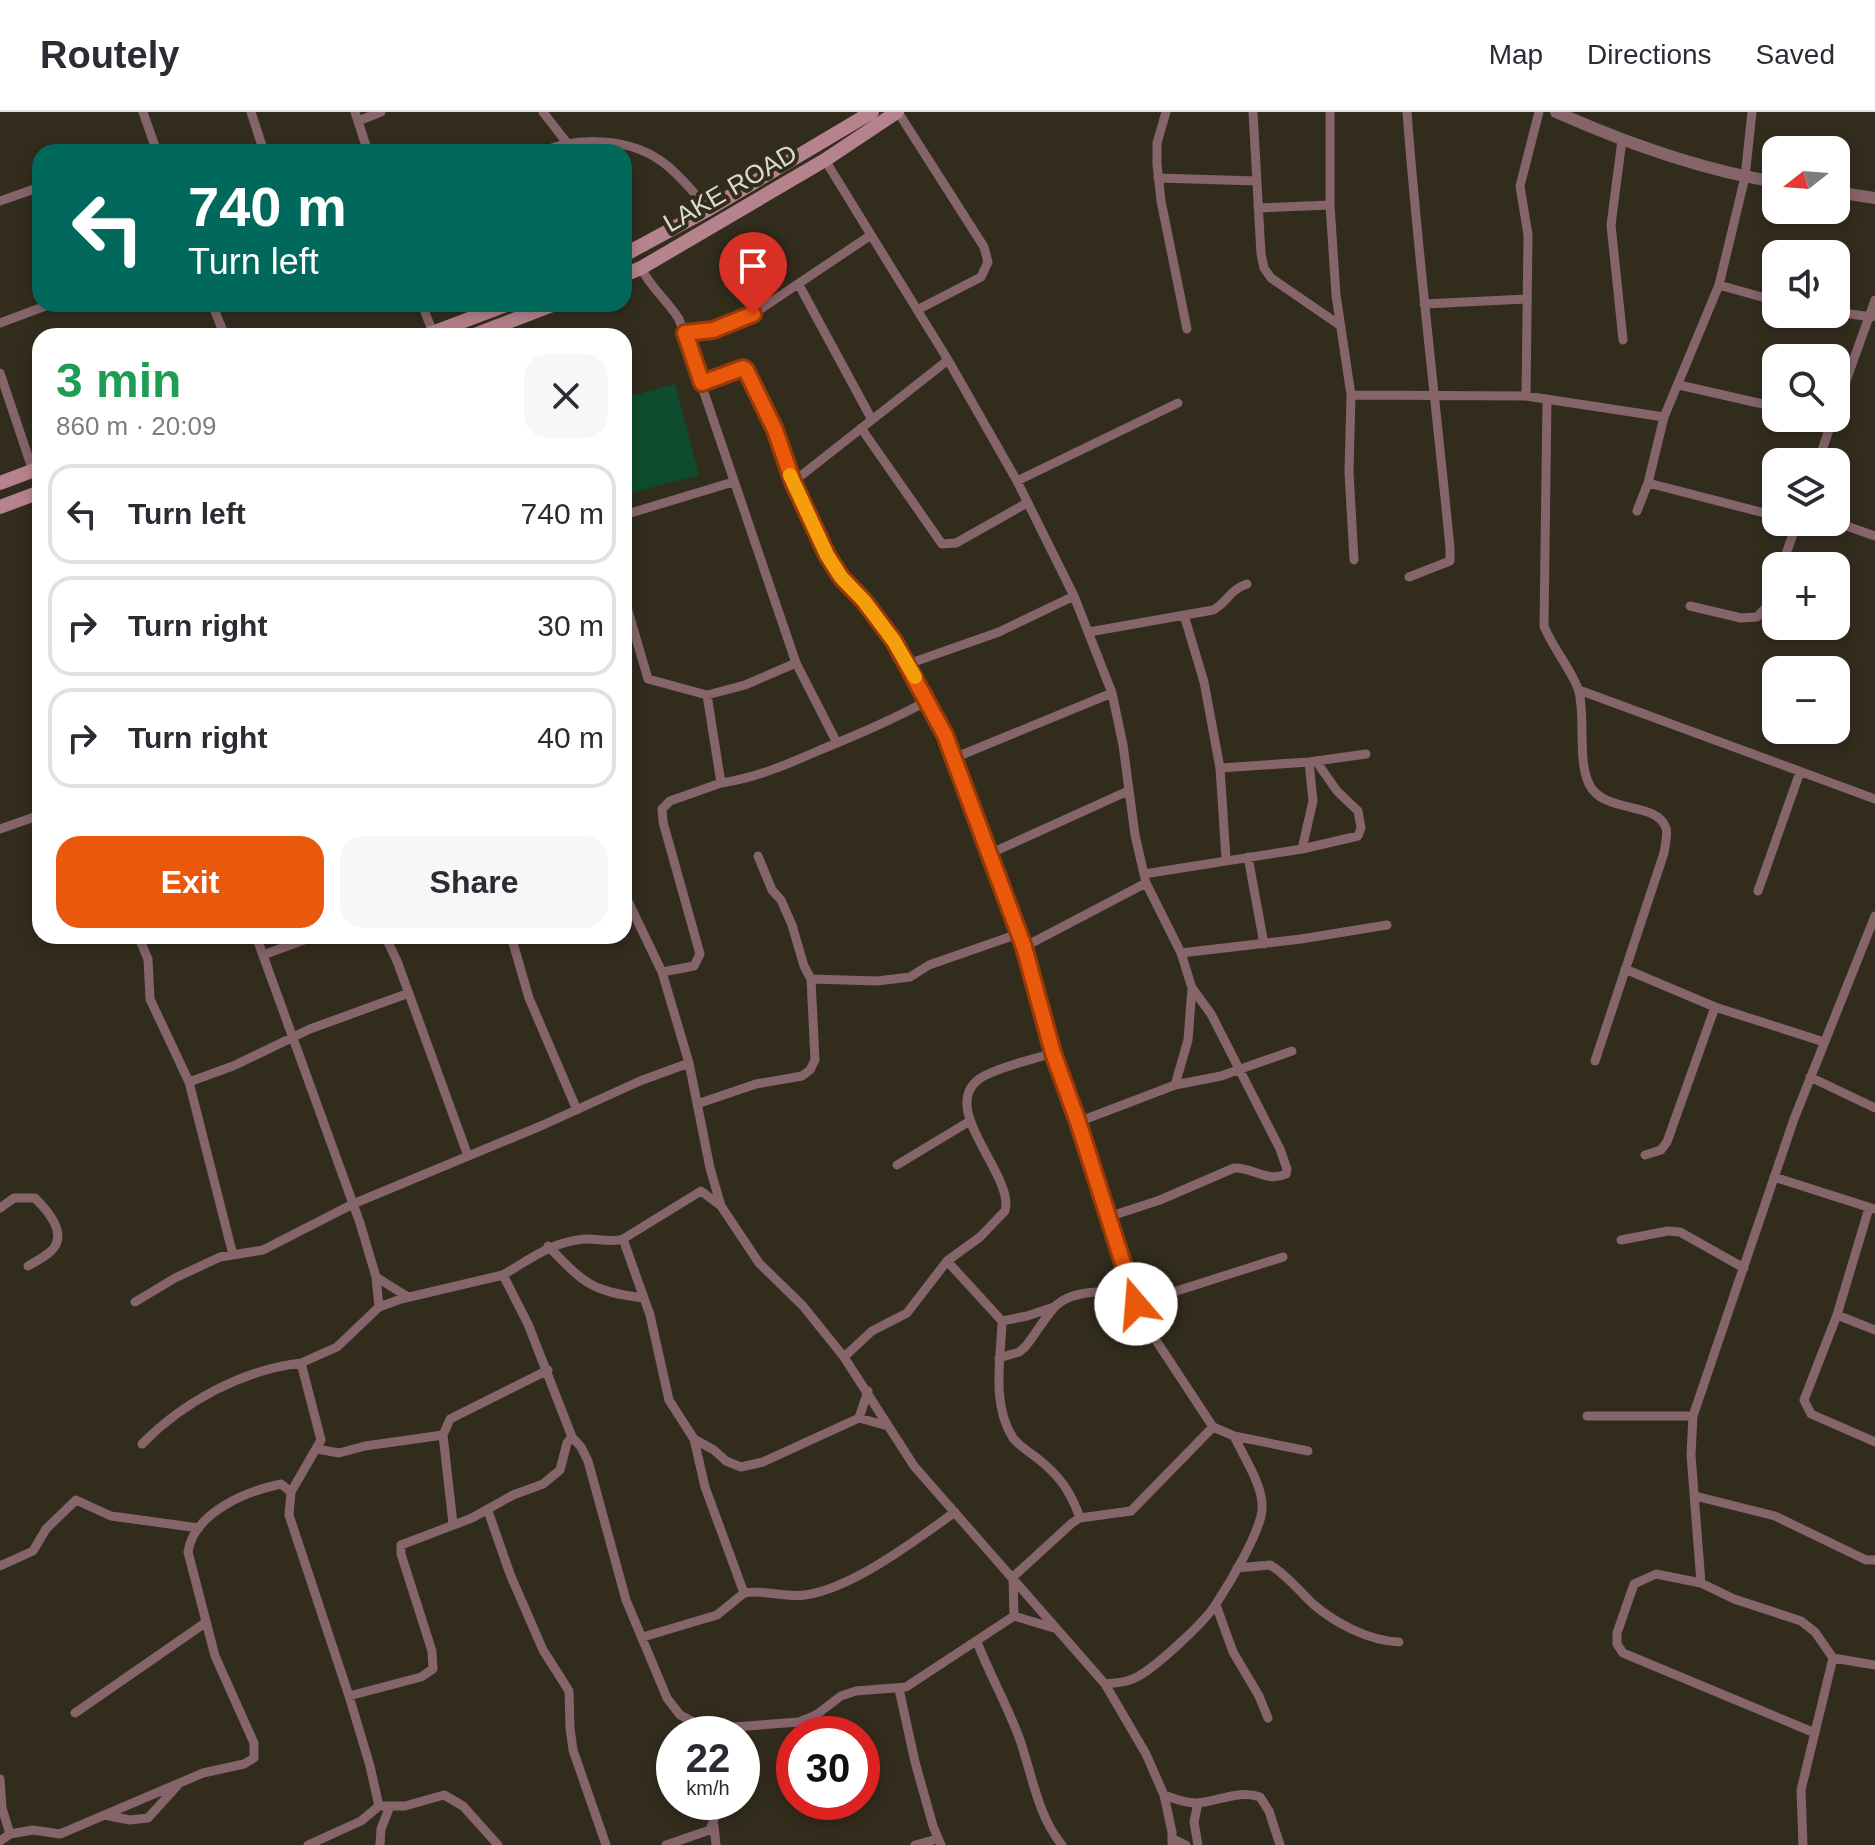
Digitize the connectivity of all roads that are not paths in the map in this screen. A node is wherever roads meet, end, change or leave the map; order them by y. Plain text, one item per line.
1 (143, 112) edge
2 (251, 112) edge
3 (381, 112) edge
4 (543, 112) edge
5 (872, 112) edge
6 (897, 112) edge
7 (1166, 112) edge
8 (1253, 112) edge
9 (1330, 112) edge
10 (1407, 112) edge
11 (1539, 112) edge
12 (1556, 112) edge
13 (1752, 112) edge
14 (356, 116) edge
15 (1622, 140) junction
16 (567, 143) joint
17 (151, 144) edge
18 (261, 144) edge
19 (365, 144) edge
20 (589, 144) edge
21 (632, 146) edge
22 (825, 160) junction
23 (1745, 177) junction
24 (1158, 178) junction
25 (1762, 180) edge
26 (1257, 181) junction
27 (32, 190) edge
28 (1850, 194) edge
29 (1875, 198) edge
30 (0, 201) edge
31 (1330, 205) junction
32 (1258, 208) junction
33 (709, 209) junction
34 (871, 235) junction
35 (632, 251) edge
36 (641, 268) junction
37 (632, 272) edge
38 (799, 285) junction
39 (1719, 285) junction
40 (1762, 297) edge
41 (1527, 299) junction
42 (1875, 300) edge
43 (1424, 304) junction
44 (917, 310) junction
45 (32, 311) edge
46 (488, 312) edge
47 (534, 312) edge
48 (1850, 314) edge
49 (1872, 317) edge
50 (0, 323) edge
51 (1341, 326) junction
52 (445, 328) edge
53 (493, 328) edge
54 (1187, 329) dead end
55 (685, 333) junction
56 (1623, 340) dead end
57 (948, 360) junction
58 (1850, 371) edge
59 (0, 373) edge
60 (702, 383) junction
61 (1679, 385) junction
62 (1351, 395) junction
63 (1436, 396) junction
64 (1526, 396) junction
65 (1547, 399) junction
66 (1178, 403) dead end
67 (1762, 404) edge
68 (1664, 417) junction
69 (871, 418) junction
70 (861, 428) junction
71 (32, 459) edge
72 (32, 471) edge
73 (1017, 481) junction
74 (733, 482) junction
75 (793, 482) junction
76 (0, 483) edge
77 (1648, 483) junction
78 (32, 495) edge
79 (1027, 503) junction
80 (0, 507) edge
81 (1637, 511) dead end
82 (1762, 512) edge
83 (632, 513) edge
84 (1850, 527) edge
85 (1875, 536) edge
86 (1354, 560) dead end
87 (1409, 577) dead end
88 (1247, 584) dead end
89 (1074, 596) junction
90 (1690, 606) dead end
91 (1762, 612) edge
92 (1184, 615) junction
93 (632, 630) edge
94 (1089, 632) junction
95 (796, 663) junction
96 (908, 664) junction
97 (1579, 690) junction
98 (1112, 693) junction
99 (707, 695) junction
100 (927, 701) junction
101 (837, 743) junction
102 (1366, 754) dead end
103 (954, 758) junction
104 (1313, 761) junction
105 (1220, 768) junction
106 (1800, 772) junction
107 (721, 783) junction
108 (1128, 791) junction
109 (1875, 799) edge
110 (32, 818) edge
111 (0, 829) edge
112 (1302, 849) junction
113 (989, 854) junction
114 (758, 856) dead end
115 (1248, 857) junction
116 (1226, 859) junction
117 (1145, 878) junction
118 (1758, 891) dead end
119 (632, 910) edge
120 (1875, 916) edge
121 (1387, 925) dead end
122 (1018, 934) junction
123 (141, 944) edge
124 (259, 944) edge
125 (293, 944) edge
126 (388, 944) edge
127 (513, 944) edge
128 (1264, 944) junction
129 (1024, 947) junction
130 (1181, 953) junction
131 (263, 955) junction
132 (1625, 969) junction
133 (662, 972) junction
134 (811, 979) junction
135 (1192, 988) junction
136 (409, 993) junction
137 (1715, 1007) junction
138 (294, 1036) junction
139 (1824, 1042) junction
140 (1292, 1051) dead end
141 (1053, 1053) junction
142 (1595, 1061) dead end
143 (689, 1063) junction
144 (1240, 1069) junction
145 (1810, 1077) junction
146 (189, 1082) junction
147 (1175, 1085) junction
148 (697, 1104) junction
149 (1875, 1108) edge
150 (577, 1110) junction
151 (970, 1121) junction
152 (1078, 1122) junction
153 (1645, 1155) dead end
154 (468, 1156) junction
155 (897, 1165) dead end
156 (710, 1168) junction
157 (1774, 1177) junction
158 (701, 1191) junction
159 (353, 1204) junction
160 (721, 1206) junction
161 (0, 1208) edge
162 (1872, 1209) edge
163 (1108, 1217) junction
164 (623, 1239) junction
165 (1621, 1240) dead end
166 (548, 1246) junction
167 (233, 1255) junction
168 (1283, 1257) dead end
169 (947, 1261) junction
170 (28, 1266) dead end
171 (1744, 1268) junction
172 (503, 1275) junction
173 (376, 1277) junction
174 (1131, 1291) junction
175 (408, 1297) junction
176 (644, 1298) junction
177 (135, 1302) dead end
178 (1136, 1304) junction
179 (379, 1307) junction
180 (1054, 1307) junction
181 (1837, 1315) junction
182 (1002, 1321) junction
183 (1875, 1330) edge
184 (844, 1357) junction
185 (999, 1358) junction
186 (301, 1363) junction
187 (548, 1370) junction
188 (868, 1391) junction
189 (1587, 1416) dead end
190 (1693, 1416) junction
191 (859, 1418) junction
192 (888, 1426) junction
193 (1213, 1427) junction
194 (443, 1435) junction
195 (1234, 1436) junction
196 (572, 1437) junction
197 (694, 1439) junction
198 (1875, 1442) edge
199 (142, 1444) dead end
200 (317, 1449) junction
201 (1308, 1451) dead end
202 (291, 1492) junction
203 (1695, 1496) junction
204 (488, 1511) junction
205 (955, 1512) junction
206 (1080, 1518) junction
207 (453, 1524) junction
208 (199, 1528) junction
209 (1875, 1560) edge
210 (0, 1566) edge
211 (1237, 1568) junction
212 (1013, 1577) junction
213 (1701, 1583) junction
214 (744, 1593) junction
215 (1216, 1605) junction
216 (1014, 1616) junction
217 (205, 1623) junction
218 (1059, 1629) junction
219 (643, 1637) junction
220 (977, 1642) junction
221 (1399, 1642) dead end
222 (1833, 1658) junction
223 (1875, 1665) edge
224 (1105, 1684) junction
225 (899, 1689) junction
226 (349, 1696) junction
227 (75, 1713) dead end
228 (682, 1716) edge
229 (1268, 1718) dead end
230 (760, 1726) edge
231 (1815, 1733) junction
232 (0, 1779) edge
233 (177, 1786) junction
234 (1164, 1795) junction
235 (1198, 1803) junction
236 (379, 1806) junction
237 (390, 1806) junction
238 (104, 1815) junction
239 (716, 1820) edge
240 (714, 1826) junction
241 (10, 1834) junction
242 (0, 1841) edge
243 (939, 1842) edge
244 (1173, 1842) edge
245 (308, 1845) edge
246 (380, 1845) edge
247 (498, 1845) edge
248 (606, 1845) edge
249 (666, 1845) edge
250 (716, 1845) edge
251 (915, 1845) edge
252 (1062, 1845) edge
253 (1186, 1845) edge
254 (1198, 1845) edge
255 (1280, 1845) edge
256 (1803, 1845) edge

1 - 17 street
2 - 18 street
3 - 14 street
4 - 16 street
5 - 33 main road, LAKE ROAD
6 - 22 main road, LAKE ROAD
6 - 44 street
7 - 24 street
8 - 26 street
9 - 31 street
10 - 43 street
11 - 41 street
12 - 15 street
13 - 23 street
14 - 19 street
15 - 23 street
15 - 56 street
16 - 20 street
21 - 33 street
22 - 34 street
22 - 36 main road, LAKE ROAD
23 - 25 street
23 - 39 street
24 - 26 street
24 - 54 street
26 - 32 street
27 - 30 street
28 - 29 street
31 - 32 street
31 - 51 street
32 - 51 street
33 - 35 main road, LAKE ROAD
34 - 38 street
34 - 44 street
36 - 37 main road, LAKE ROAD
36 - 55 street
38 - 55 street
38 - 69 street
39 - 40 street
39 - 61 street
41 - 43 street
41 - 64 street
42 - 49 street
43 - 63 street
44 - 57 street
45 - 50 street
46 - 52 main road
47 - 53 main road
48 - 49 street
49 - 58 street
51 - 62 street
55 - 60 street
57 - 69 street
57 - 73 street
59 - 71 street
60 - 74 street
60 - 75 street
61 - 67 street
61 - 68 street
62 - 63 street
62 - 86 street
63 - 64 street
63 - 87 street
64 - 65 street
65 - 68 street
65 - 97 street
66 - 73 street
68 - 77 street
69 - 70 street
70 - 75 street
70 - 79 street
72 - 76 main road
73 - 79 street
74 - 83 street
74 - 95 street
75 - 96 street
77 - 81 street
77 - 82 street
78 - 80 main road
79 - 89 street
84 - 85 street
88 - 92 street
89 - 94 street
89 - 96 street
90 - 91 street
92 - 94 street
92 - 105 street
93 - 99 street
94 - 98 street
95 - 99 street
95 - 101 street
96 - 100 street
97 - 106 street
97 - 132 street
98 - 103 street
98 - 108 street
99 - 107 street
100 - 101 street
100 - 103 street
101 - 107 street
102 - 104 street
103 - 113 street
104 - 105 street
104 - 112 street
104 - 112 street
105 - 116 street
106 - 109 street
106 - 118 street
107 - 133 street
108 - 113 street
108 - 117 street
110 - 111 street
112 - 115 street
113 - 122 street
114 - 134 street
115 - 116 street
115 - 128 street
116 - 117 street
117 - 129 street
117 - 130 street
119 - 133 street
120 - 139 street
121 - 128 street
122 - 129 street
122 - 134 street
123 - 146 street
124 - 131 street
125 - 131 street
126 - 136 street
127 - 150 street
128 - 130 street
129 - 141 street
130 - 135 street
131 - 138 street
132 - 137 street
132 - 142 street
133 - 143 street
134 - 148 street
135 - 144 street
135 - 147 street
136 - 138 street
136 - 154 street
137 - 139 street
137 - 153 street
138 - 146 street
138 - 159 street
139 - 145 street
140 - 144 street
141 - 151 street
141 - 152 street
143 - 148 street
143 - 150 street
144 - 147 street
144 - 163 street
145 - 149 street
145 - 157 street
146 - 167 street
147 - 152 street
148 - 156 street
150 - 154 street
151 - 155 street
151 - 169 street
152 - 163 street
154 - 159 street
156 - 158 street
156 - 160 street
157 - 162 street
157 - 171 street
158 - 160 street
158 - 164 street
159 - 167 street
159 - 173 street
160 - 184 street
161 - 170 street
162 - 181 street
163 - 174 street
164 - 166 street
164 - 176 street
165 - 171 street
166 - 172 street
166 - 176 street
167 - 177 street
168 - 178 street
169 - 182 street
169 - 184 street
171 - 190 street
172 - 175 street
172 - 187 street
173 - 175 street
173 - 179 street
174 - 178 street
174 - 180 street
175 - 179 street
176 - 197 street
178 - 193 street
179 - 186 street
180 - 182 street
180 - 185 street
181 - 183 street
181 - 198 street
182 - 185 street
184 - 188 street
185 - 206 street
186 - 199 street
186 - 200 street
187 - 194 street
187 - 196 street
188 - 191 street
188 - 192 street
189 - 190 street
190 - 203 street
191 - 192 street
191 - 197 street
192 - 205 street
193 - 195 street
193 - 206 street
194 - 200 street
194 - 207 street
195 - 201 street
195 - 211 street
196 - 204 street
196 - 219 street
197 - 214 street
200 - 202 street
202 - 208 street
202 - 226 street
203 - 209 street
203 - 213 street
204 - 207 street
204 - 248 street
205 - 212 street
205 - 214 street
206 - 212 street
207 - 226 street
208 - 210 street
208 - 217 street
211 - 215 street
211 - 221 street
212 - 216 street
212 - 218 street
213 - 222 street
213 - 231 street
214 - 219 street
215 - 224 street
215 - 229 street
216 - 218 street
216 - 220 street
217 - 227 street
217 - 233 street
218 - 224 street
219 - 228 street
220 - 225 street
220 - 252 street
222 - 223 street
222 - 231 street
224 - 234 street
225 - 230 street
225 - 243 street
226 - 236 street
231 - 256 street
232 - 241 street
233 - 238 street
233 - 238 street
234 - 235 street
234 - 244 street
235 - 254 street
235 - 255 street
236 - 237 street
236 - 245 street
237 - 246 street
237 - 247 street
238 - 241 street
239 - 240 street
240 - 249 street
240 - 250 street
241 - 242 street
243 - 251 street
244 - 253 street

